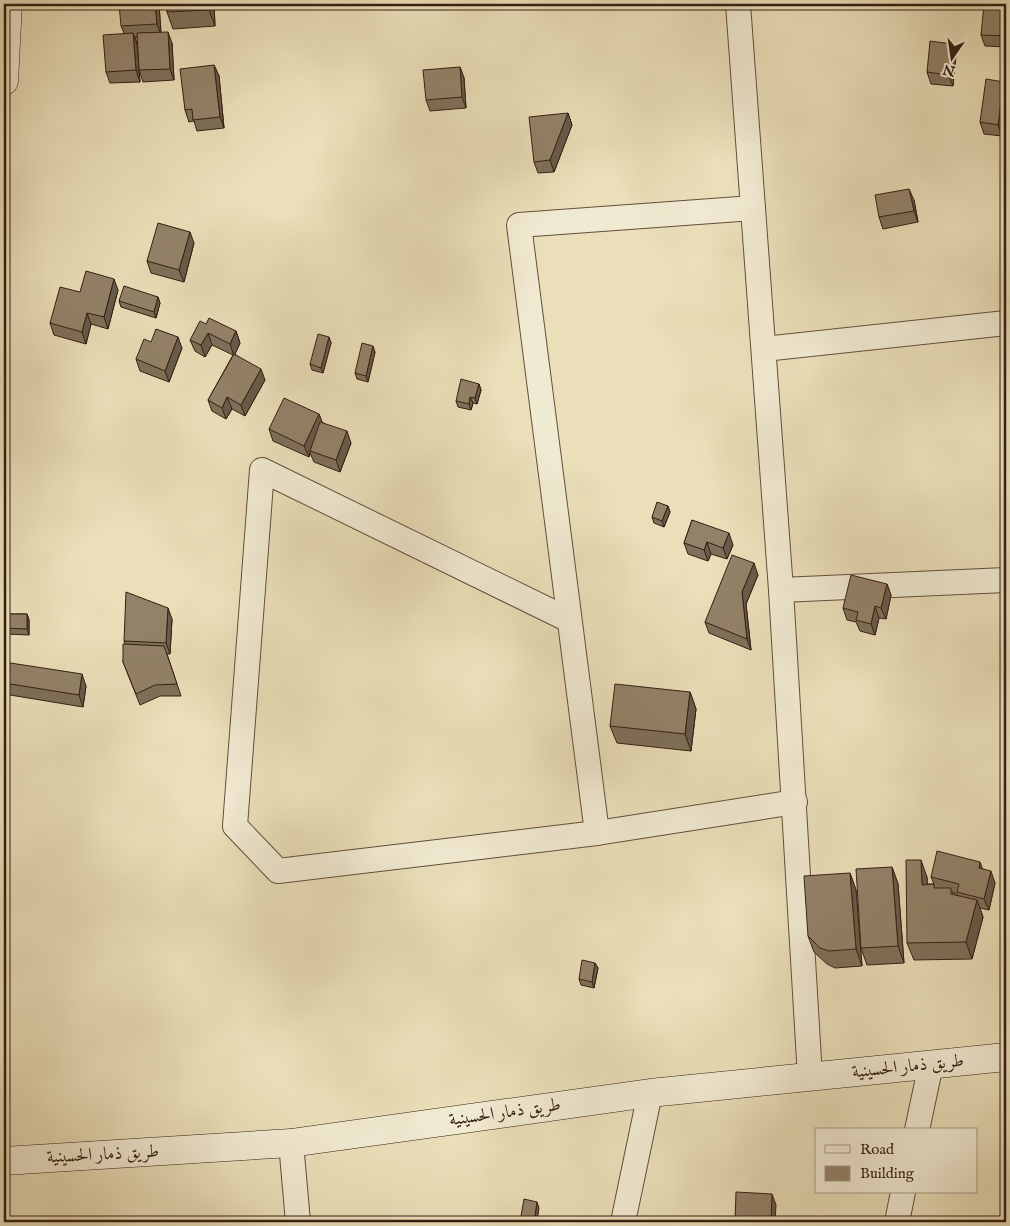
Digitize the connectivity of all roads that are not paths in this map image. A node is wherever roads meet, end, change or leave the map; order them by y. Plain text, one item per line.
1 (8, 4) edge
2 (738, 4) edge
3 (4, 80) edge
4 (753, 208) junction
5 (1006, 323) edge
6 (764, 349) junction
7 (1006, 580) edge
8 (782, 590) junction
9 (570, 620) junction
10 (794, 802) junction
11 (597, 834) junction
12 (1006, 1057) edge
13 (931, 1064) junction
14 (810, 1077) junction
15 (650, 1093) junction
16 (917, 1128) edge
17 (291, 1144) junction
18 (4, 1161) edge
19 (903, 1194) edge
20 (298, 1222) edge
21 (623, 1222) edge
22 (897, 1222) edge

1 - 3 main road
2 - 4 street
4 - 6 street
4 - 9 street
5 - 6 street
6 - 8 street
7 - 8 street
8 - 10 street
9 - 11 street
9 - 11 street
10 - 11 street
10 - 14 street
12 - 13 main road, طريق ذمار الحسينية
13 - 14 main road, طريق ذمار الحسينية
13 - 16 street
14 - 15 main road, طريق ذمار الحسينية
15 - 17 main road, طريق ذمار الحسينية
15 - 21 street
17 - 18 main road, طريق ذمار الحسينية
17 - 20 street
19 - 22 street

